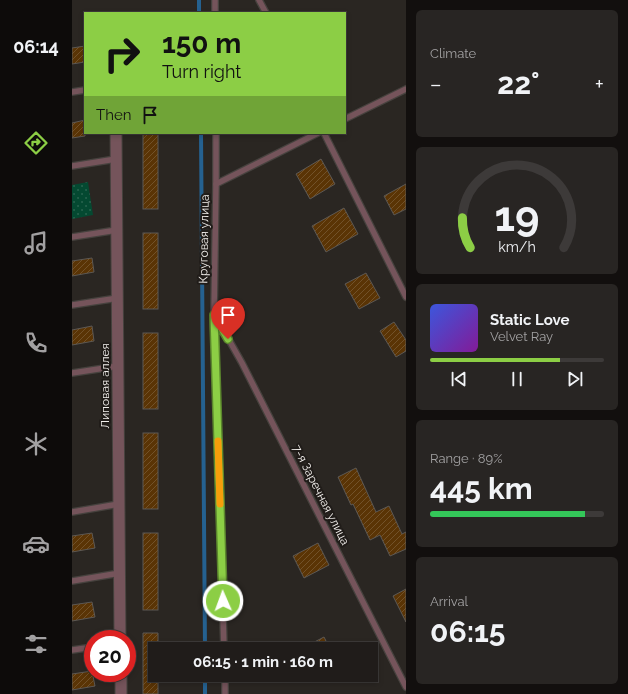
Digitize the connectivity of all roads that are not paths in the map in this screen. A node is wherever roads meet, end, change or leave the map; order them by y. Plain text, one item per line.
1 (215, 0) edge
2 (259, 0) edge
3 (216, 12) edge
4 (265, 12) edge
5 (406, 89) edge
6 (84, 90) edge
7 (72, 92) edge
8 (346, 119) edge
9 (116, 134) edge
10 (216, 134) edge
11 (316, 134) edge
12 (324, 134) edge
13 (116, 159) junction
14 (72, 166) edge
15 (216, 184) junction
16 (117, 230) junction
17 (72, 237) edge
18 (406, 297) edge
19 (118, 298) junction
20 (72, 305) edge
21 (214, 315) junction
22 (118, 366) junction
23 (72, 374) edge
24 (119, 504) junction
25 (72, 512) edge
26 (120, 573) junction
27 (72, 581) edge
28 (120, 630) edge
29 (224, 642) edge
30 (84, 648) edge
31 (72, 650) edge
32 (121, 682) edge
33 (225, 682) edge
34 (406, 687) edge
35 (121, 694) edge
36 (225, 694) edge

1 - 3 lane
2 - 4 lane
5 - 8 lane
6 - 7 lane
9 - 13 street, Липовая аллея
10 - 15 lane
11 - 15 lane, Круговая улица
12 - 18 lane
13 - 14 lane
13 - 16 street, Липовая аллея
15 - 21 lane, Круговая улица
16 - 17 lane
16 - 19 street, Липовая аллея
19 - 20 lane
19 - 22 street, Липовая аллея
21 - 29 lane, Круговая улица
21 - 34 lane, 7-я Заречная улица
22 - 23 lane
22 - 24 street, Липовая аллея
24 - 25 lane
24 - 26 street, Липовая аллея
26 - 27 lane
26 - 28 street, Липовая аллея
30 - 31 lane
32 - 35 street
33 - 36 lane

